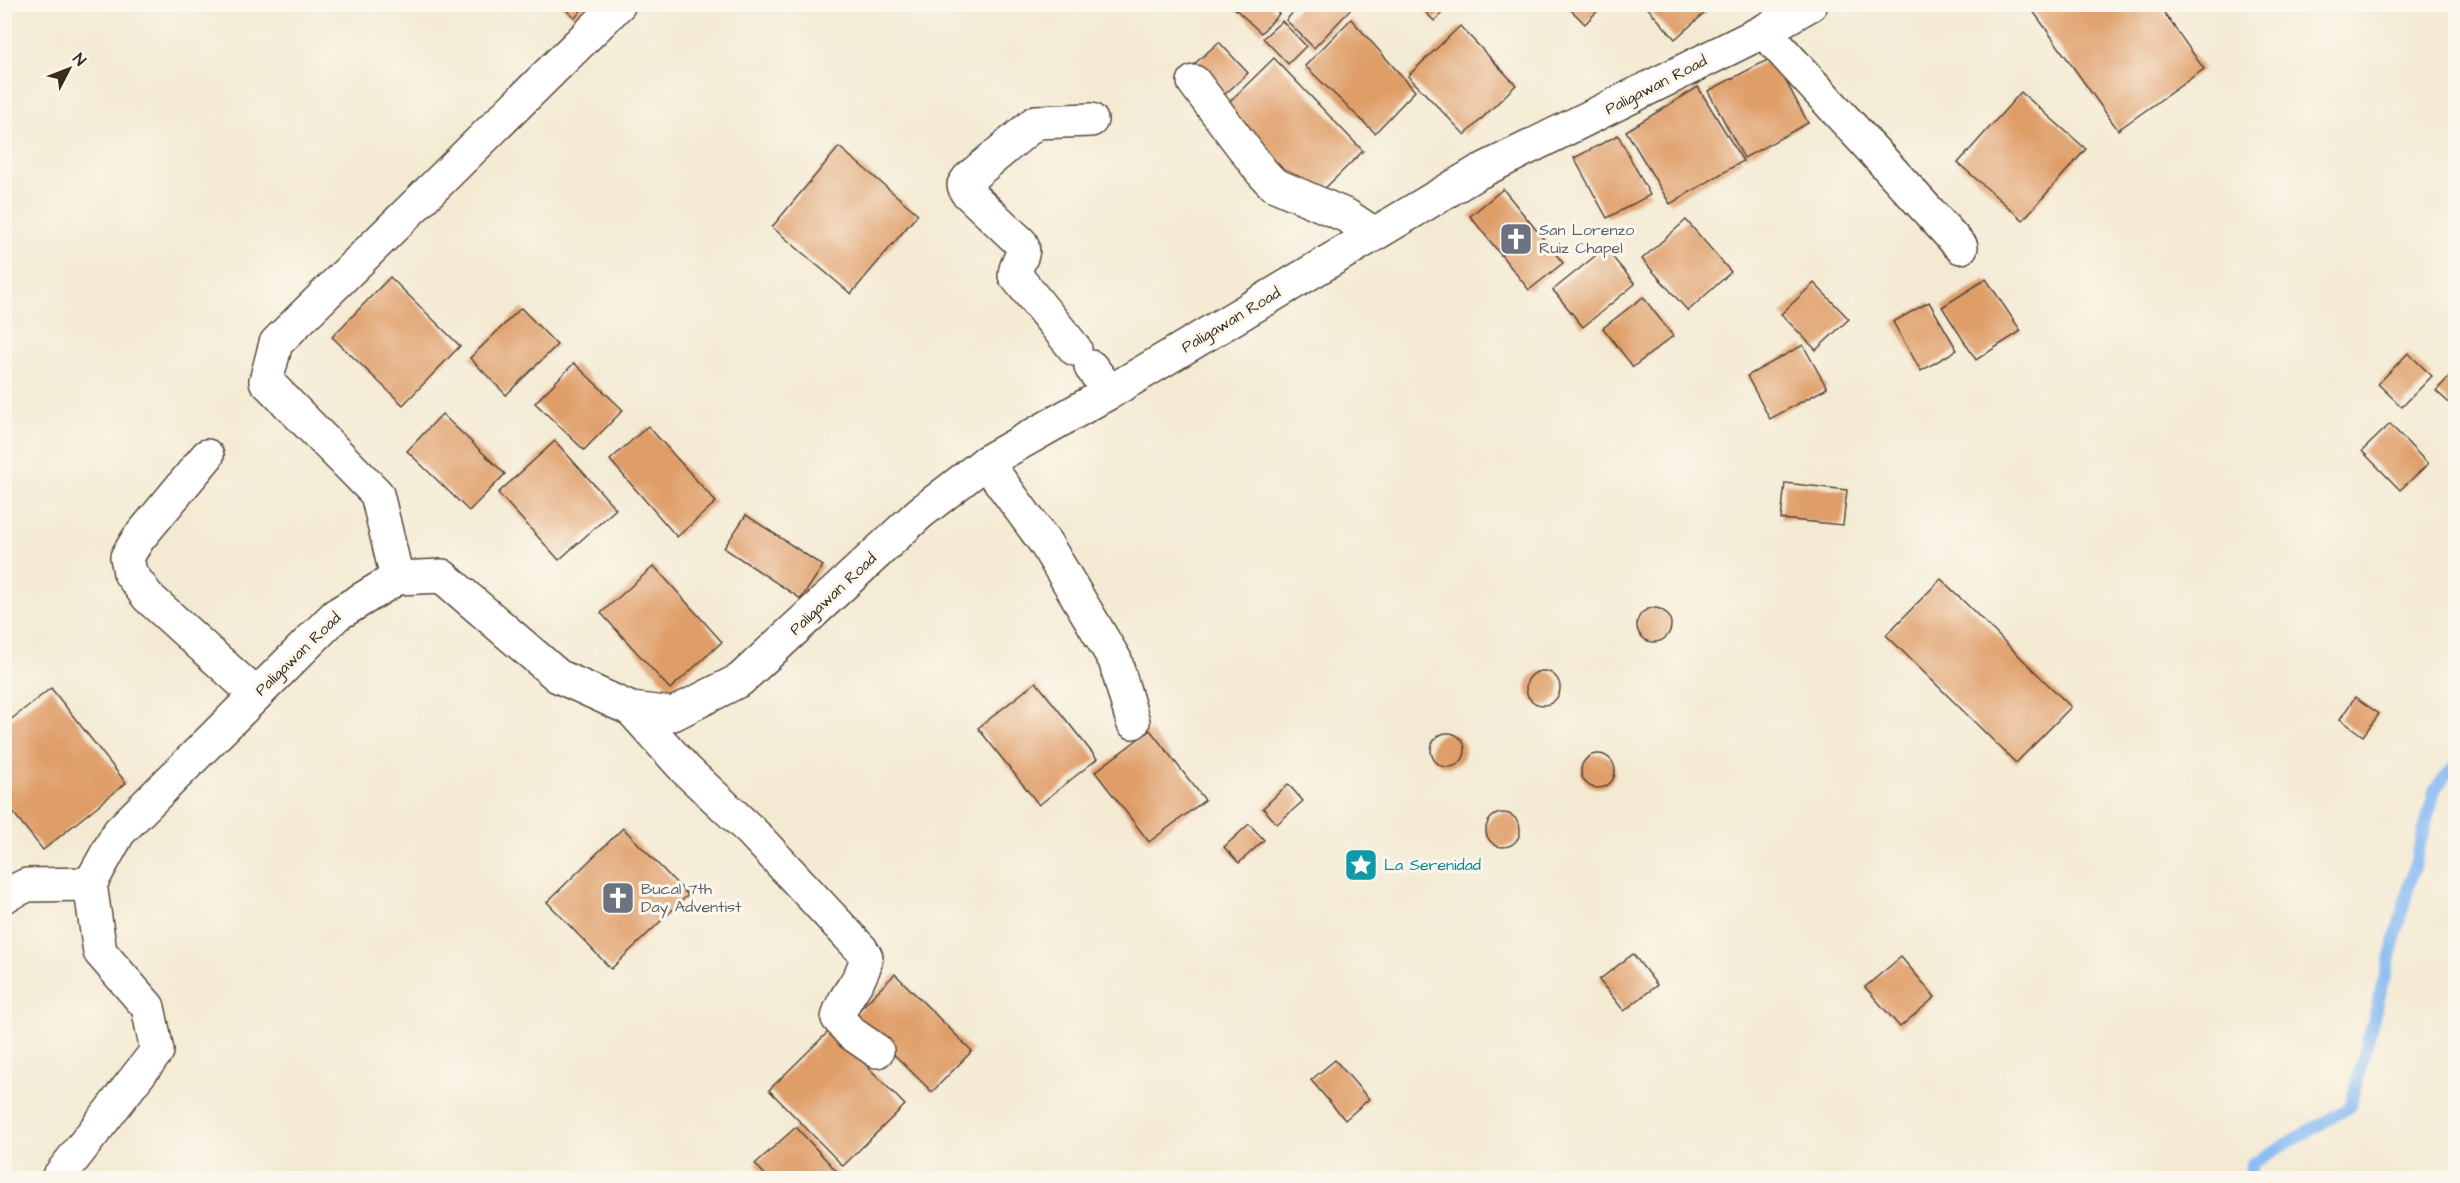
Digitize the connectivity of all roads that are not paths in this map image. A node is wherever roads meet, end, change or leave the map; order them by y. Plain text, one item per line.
1 (619, 4) edge
2 (1811, 4) edge
3 (1764, 31) junction
4 (1194, 82) dead end
5 (1091, 120) dead end
6 (1374, 234) junction
7 (1960, 247) dead end
8 (1092, 369) junction
9 (207, 456) dead end
10 (986, 462) junction
11 (397, 578) junction
12 (256, 695) junction
13 (631, 709) junction
14 (1133, 722) dead end
15 (90, 884) junction
16 (4, 896) edge
17 (877, 1051) dead end
18 (58, 1179) edge

1 - 11 street
2 - 3 street, Paligawan Road
3 - 6 street, Paligawan Road
3 - 7 street
4 - 6 street
5 - 8 street
6 - 8 street, Paligawan Road
8 - 10 street, Paligawan Road
9 - 12 street
10 - 13 street, Paligawan Road
10 - 14 street
11 - 12 street, Paligawan Road
11 - 13 street, Paligawan Road
12 - 15 street, Paligawan Road
13 - 17 street
15 - 16 street
15 - 18 street

